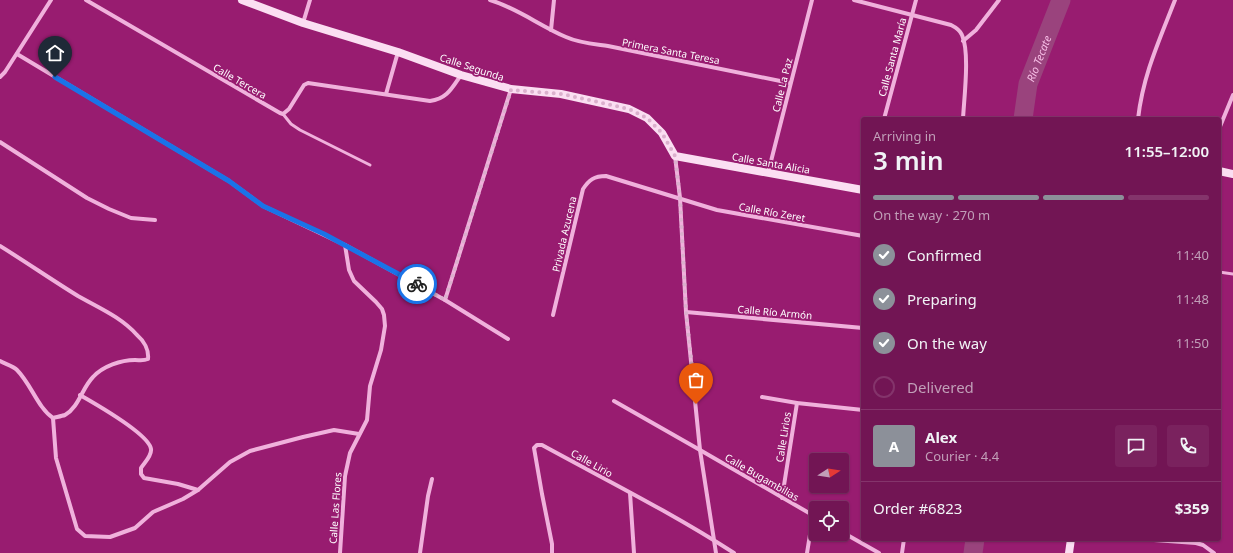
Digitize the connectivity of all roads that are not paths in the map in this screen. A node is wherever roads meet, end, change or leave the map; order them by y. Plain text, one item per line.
1 (51, 0) edge
2 (86, 0) edge
3 (310, 0) edge
4 (490, 0) edge
5 (554, 0) edge
6 (812, 0) edge
7 (854, 0) edge
8 (916, 0) edge
9 (999, 0) edge
10 (1176, 0) edge
11 (246, 1) edge
12 (911, 16) junction
13 (303, 23) junction
14 (551, 30) junction
15 (963, 41) junction
16 (398, 52) junction
17 (17, 54) junction
18 (461, 75) junction
19 (0, 77) edge
20 (790, 83) junction
21 (511, 90) junction
22 (386, 94) junction
23 (1233, 95) edge
24 (283, 114) junction
25 (885, 117) edge
26 (963, 117) edge
27 (1138, 117) edge
28 (1221, 124) edge
29 (0, 142) edge
30 (675, 156) junction
31 (370, 165) dead end
32 (1221, 171) edge
33 (768, 173) junction
34 (1233, 174) edge
35 (861, 190) edge
36 (680, 198) junction
37 (156, 220) dead end
38 (861, 236) edge
39 (345, 245) junction
40 (0, 246) edge
41 (1221, 272) edge
42 (1233, 274) edge
43 (445, 300) junction
44 (686, 312) junction
45 (553, 315) dead end
46 (861, 328) edge
47 (508, 339) dead end
48 (0, 361) edge
49 (80, 395) junction
50 (762, 397) dead end
51 (614, 401) dead end
52 (797, 403) junction
53 (861, 410) edge
54 (53, 418) junction
55 (359, 434) junction
56 (700, 450) junction
57 (432, 479) dead end
58 (198, 490) junction
59 (630, 493) junction
60 (782, 498) junction
61 (809, 514) edge
62 (849, 536) edge
63 (714, 540) junction
64 (810, 541) edge
65 (904, 541) edge
66 (1071, 541) edge
67 (1168, 541) edge
68 (340, 553) edge
69 (420, 553) edge
70 (552, 553) edge
71 (634, 553) edge
72 (716, 553) edge
73 (734, 553) edge
74 (807, 553) edge
75 (879, 553) edge
76 (902, 553) edge
77 (1069, 553) edge
78 (1214, 553) edge

1 - 17 street
2 - 24 street, Calle Tercera
3 - 13 street
4 - 14 street, Primera Santa Teresa
5 - 14 street
6 - 20 street, Calle La Paz
7 - 12 street
8 - 12 street, Calle Santa María
9 - 15 street
10 - 27 street
11 - 13 street, Calle Segunda
12 - 15 street
12 - 25 street, Calle Santa María
13 - 16 street, Calle Segunda
14 - 20 street, Primera Santa Teresa
15 - 26 street
16 - 18 street, Calle Segunda
16 - 22 street
17 - 19 street
17 - 39 street
18 - 21 street, Calle Segunda
18 - 22 street
20 - 33 street, Calle La Paz
21 - 30 street, Calle Segunda
21 - 43 street
22 - 24 street
23 - 28 street
24 - 31 lane
29 - 37 street
30 - 33 street, Calle Santa Alicia
30 - 36 street, Calle Segunda
32 - 34 street
33 - 35 street, Calle Santa Alicia
36 - 38 street, Calle Río Zeret
36 - 44 street, Calle Segunda
36 - 45 street, Privada Azucena
39 - 43 street
39 - 55 street, Calle Las Flores
40 - 49 street
41 - 42 lane
43 - 47 street
44 - 46 street, Calle Río Armón
44 - 56 street, Calle Segunda
48 - 54 street
49 - 54 street
49 - 58 street
50 - 52 street
51 - 56 street, Calle Bugambilias
52 - 53 street
52 - 60 street, Calle Lirios
54 - 58 street
55 - 58 street
55 - 68 street, Calle Las Flores
56 - 60 street, Calle Bugambilias
56 - 63 street
57 - 69 street
59 - 63 street, Calle Lirio
59 - 70 street, Calle Lirio
59 - 71 street
60 - 61 street, Calle Bugambilias
62 - 75 street
63 - 72 street
63 - 73 street, Calle Lirio
64 - 74 street
65 - 76 street
66 - 77 street
67 - 78 street

